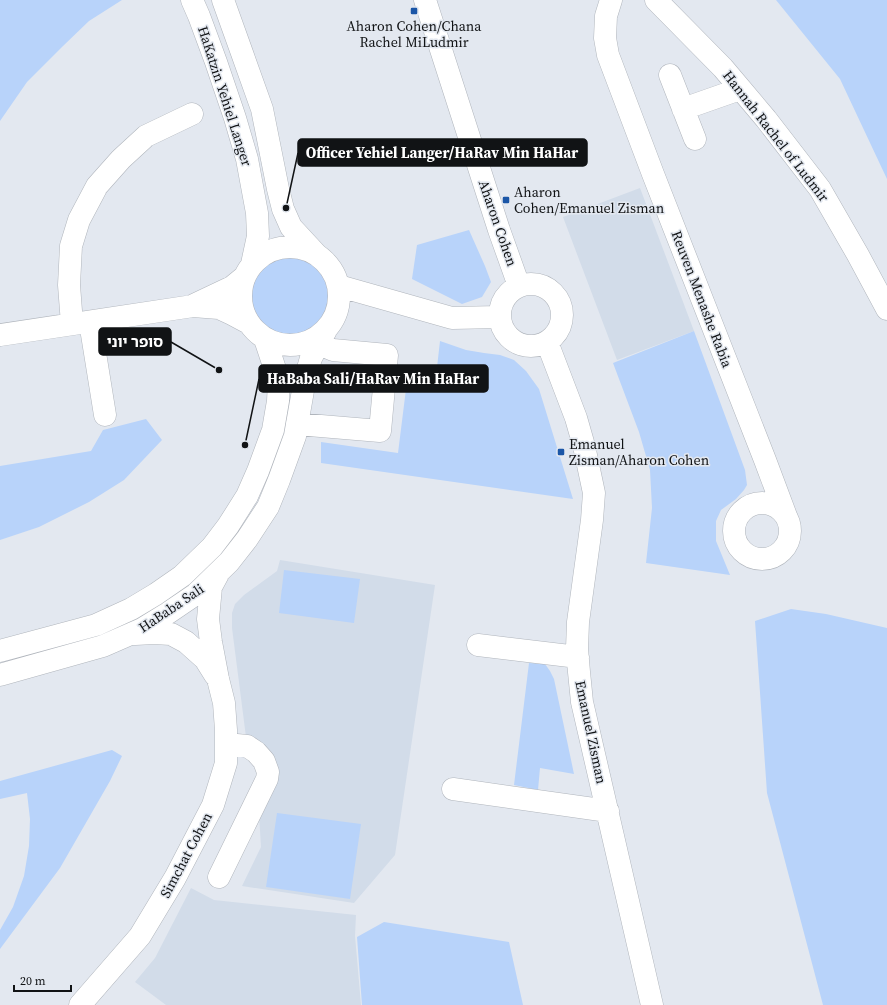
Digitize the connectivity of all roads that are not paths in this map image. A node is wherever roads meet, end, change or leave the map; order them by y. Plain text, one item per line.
1 (192, 0) edge
2 (222, 0) edge
3 (425, 0) edge
4 (611, 0) edge
5 (656, 0) edge
6 (670, 74) dead end
7 (740, 89) junction
8 (683, 109) junction
9 (192, 114) dead end
10 (695, 139) dead end
11 (317, 255) junction
12 (248, 271) junction
13 (339, 286) junction
14 (519, 286) junction
15 (193, 306) junction
16 (887, 309) edge
17 (499, 317) junction
18 (247, 322) junction
19 (81, 323) junction
20 (0, 335) edge
21 (322, 337) junction
22 (265, 339) junction
23 (548, 342) junction
24 (105, 415) dead end
25 (298, 424) junction
26 (765, 460) junction
27 (751, 506) junction
28 (786, 516) junction
29 (218, 572) junction
30 (130, 634) junction
31 (478, 645) dead end
32 (0, 652) edge
33 (578, 657) junction
34 (0, 675) edge
35 (218, 679) junction
36 (226, 744) junction
37 (453, 789) dead end
38 (608, 812) junction
39 (219, 877) dead end
40 (80, 1005) edge
41 (652, 1005) edge

1 - 12 street, HaKatzin Yehiel Langer
2 - 11 street, HaKatzin Yehiel Langer
3 - 14 street, Aharon Cohen
4 - 26 street, Reuven Menashe Rabia
5 - 7 street, Hannah Rachel of Ludmir
6 - 8 street
7 - 8 street
7 - 16 street, Hannah Rachel of Ludmir
8 - 10 street
9 - 19 street
11 - 12 street
11 - 13 street
12 - 15 street
12 - 18 street
13 - 17 street
13 - 21 street
14 - 17 street
14 - 23 street
15 - 18 street
15 - 19 street
17 - 23 street
18 - 22 street
19 - 20 street
19 - 24 street
21 - 22 street
21 - 25 street, HaBaba Sali
21 - 25 street
22 - 32 street, HaBaba Sali
23 - 33 street, Emanuel Zisman
25 - 29 street, HaBaba Sali
26 - 27 street, Reuven Menashe Rabia
26 - 28 street, Reuven Menashe Rabia
27 - 28 street
27 - 28 street
29 - 30 street, HaBaba Sali
29 - 35 street, Simchat Cohen
30 - 34 street, HaBaba Sali
30 - 35 street
31 - 33 street
33 - 38 street, Emanuel Zisman
35 - 36 street, Simchat Cohen
36 - 39 street
36 - 40 street, Simchat Cohen
37 - 38 street
38 - 41 street, Emanuel Zisman

